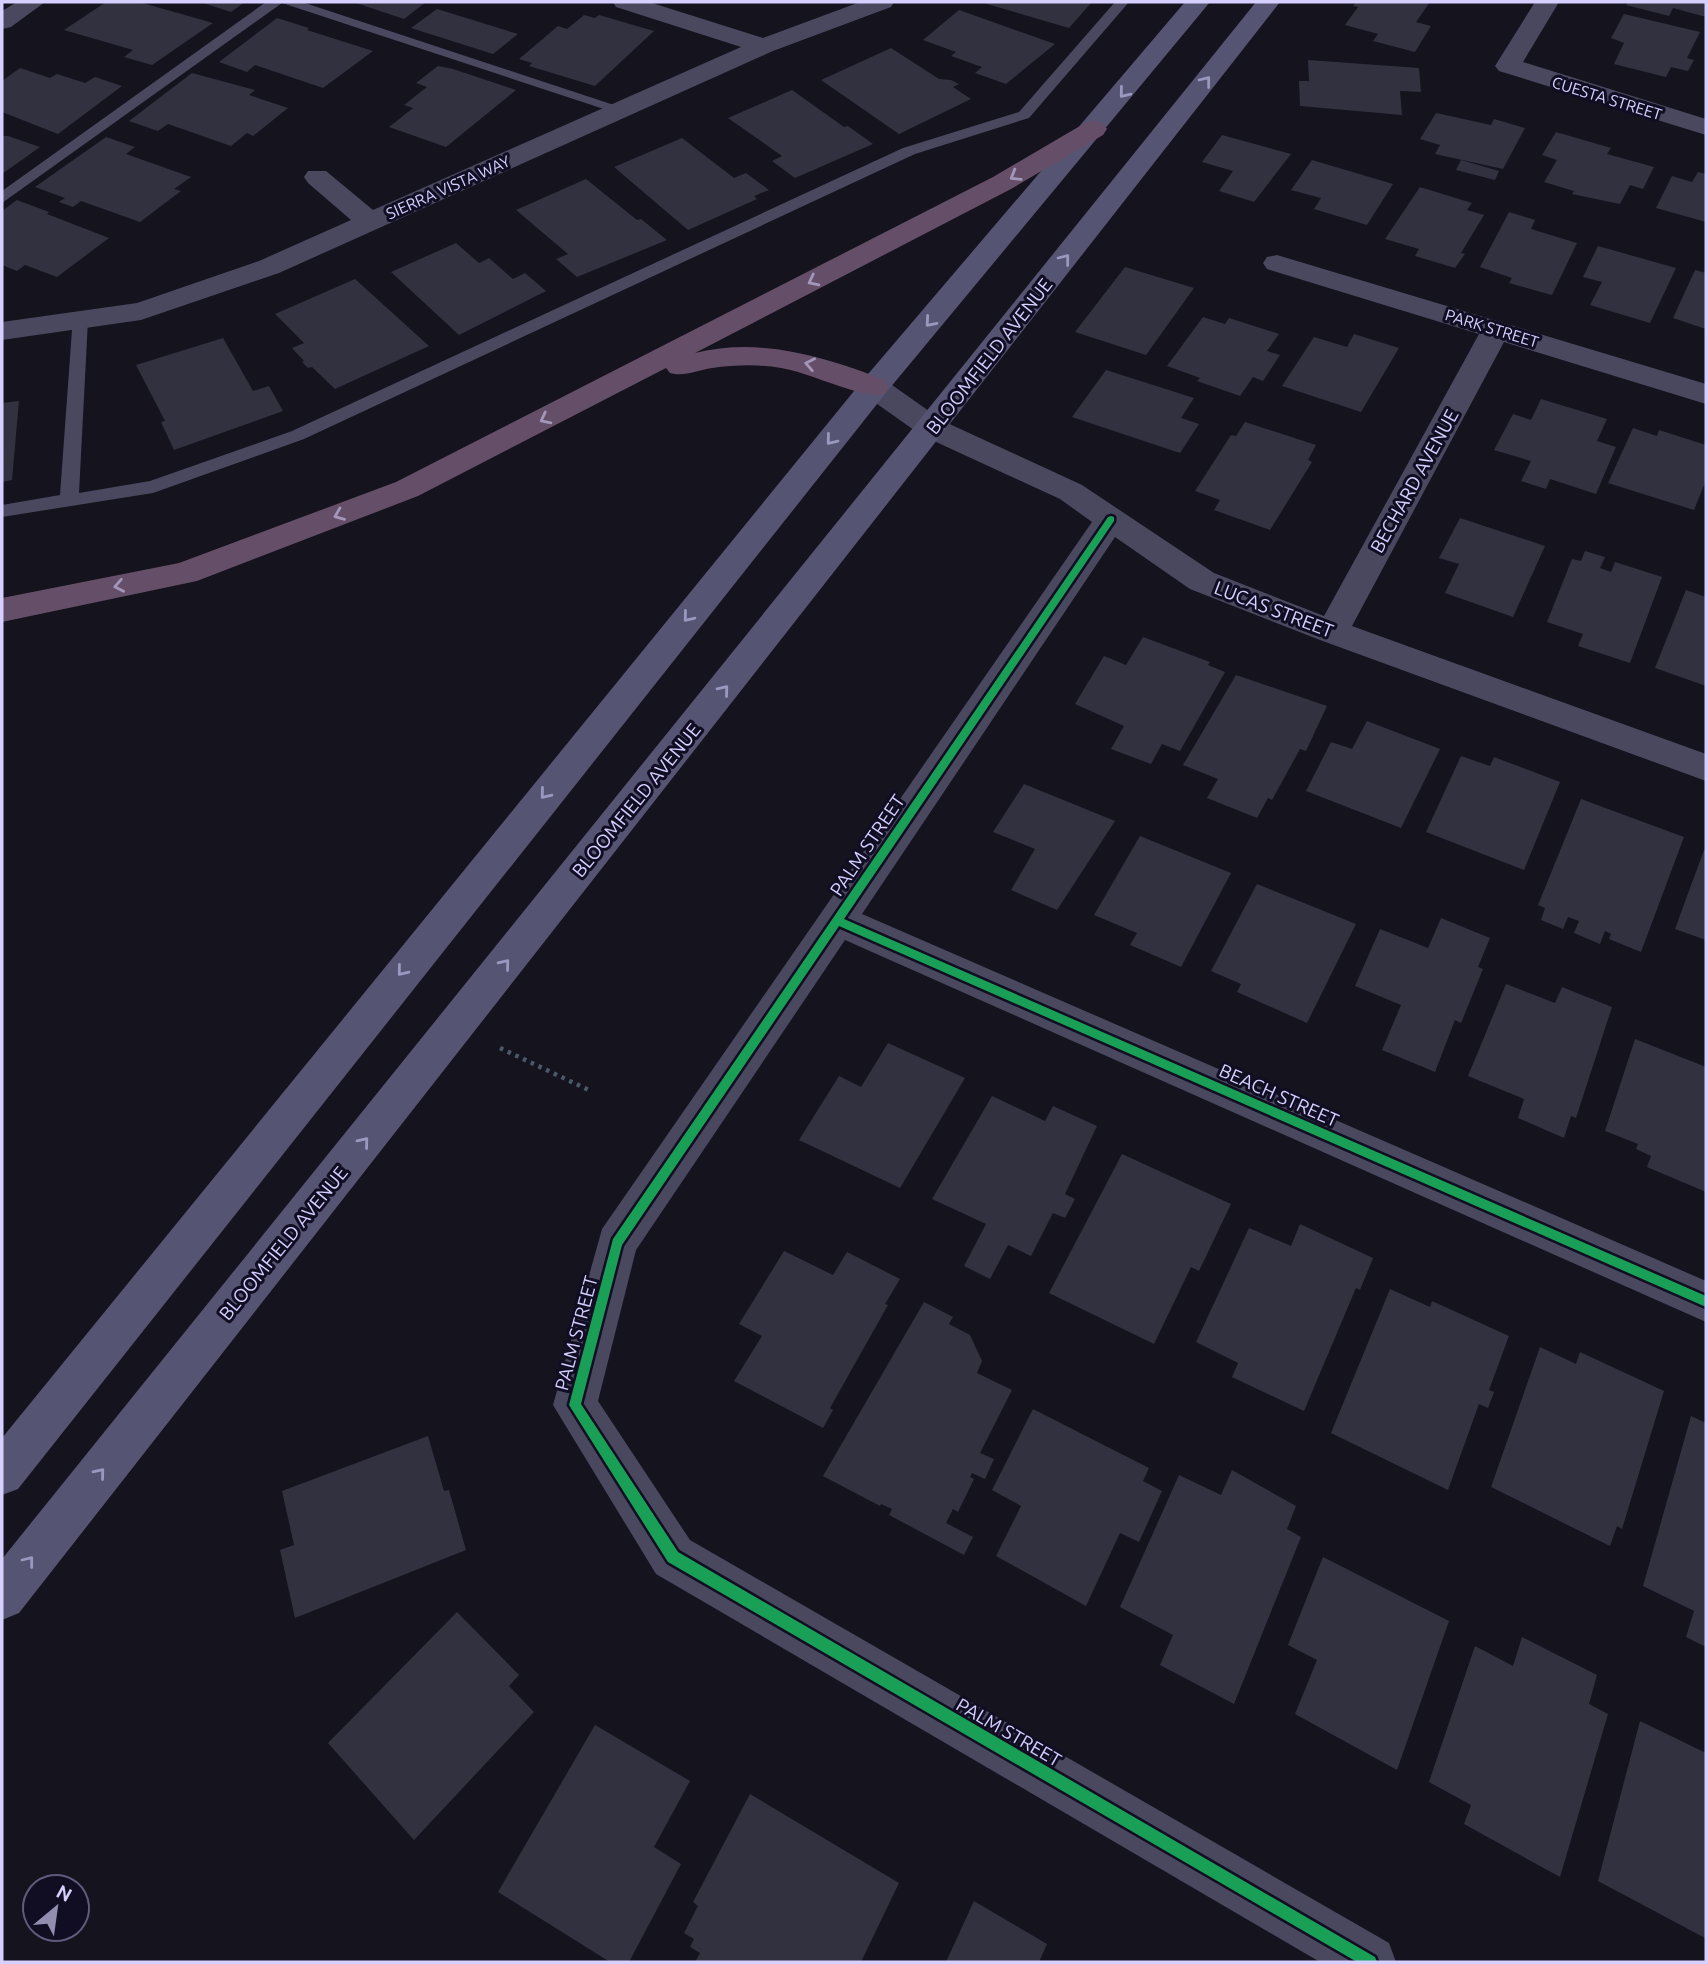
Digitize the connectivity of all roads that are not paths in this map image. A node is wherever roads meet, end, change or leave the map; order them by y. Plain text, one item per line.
1 (33, 2) edge
2 (275, 2) edge
3 (288, 2) edge
4 (625, 2) edge
5 (883, 2) edge
6 (1122, 2) edge
7 (1198, 2) edge
8 (1268, 2) edge
9 (1547, 2) edge
10 (2, 22) edge
11 (764, 46) junction
12 (621, 110) junction
13 (1706, 127) edge
14 (1094, 129) junction
15 (317, 177) dead end
16 (2, 198) edge
17 (370, 222) junction
18 (1278, 263) dead end
19 (79, 320) junction
20 (1496, 330) junction
21 (2, 331) edge
22 (874, 387) junction
23 (606, 388) junction
24 (1706, 394) edge
25 (932, 428) junction
26 (69, 500) junction
27 (2, 511) edge
28 (1111, 519) junction
29 (2, 610) edge
30 (1332, 632) junction
31 (1706, 768) edge
32 (837, 920) junction
33 (1706, 1302) edge
34 (2, 1472) edge
35 (2, 1596) edge
36 (1370, 1962) edge

1 - 10 street
2 - 16 lane
3 - 12 lane
4 - 11 street
5 - 11 street, SIERRA VISTA WAY
6 - 26 lane
7 -> 14 main road
25 -> 8 main road, BLOOMFIELD AVENUE
9 - 13 street, CUESTA STREET
11 - 12 street, SIERRA VISTA WAY
12 - 17 street, SIERRA VISTA WAY
14 -> 22 main road
14 -> 23 highway
15 - 17 street
17 - 19 street, SIERRA VISTA WAY
18 - 20 street, PARK STREET
19 - 21 street, SIERRA VISTA WAY
19 - 26 lane
20 - 24 street, PARK STREET
20 - 30 street, BECHARD AVENUE
22 -> 23 highway
22 - 25 street, LUCAS STREET
22 -> 34 main road
23 -> 29 highway
25 - 28 street, LUCAS STREET
35 -> 25 main road, BLOOMFIELD AVENUE
26 - 27 lane
28 - 30 street, LUCAS STREET
28 - 32 street, PALM STREET
30 - 31 street, LUCAS STREET
32 - 33 street, BEACH STREET
32 - 36 street, PALM STREET

